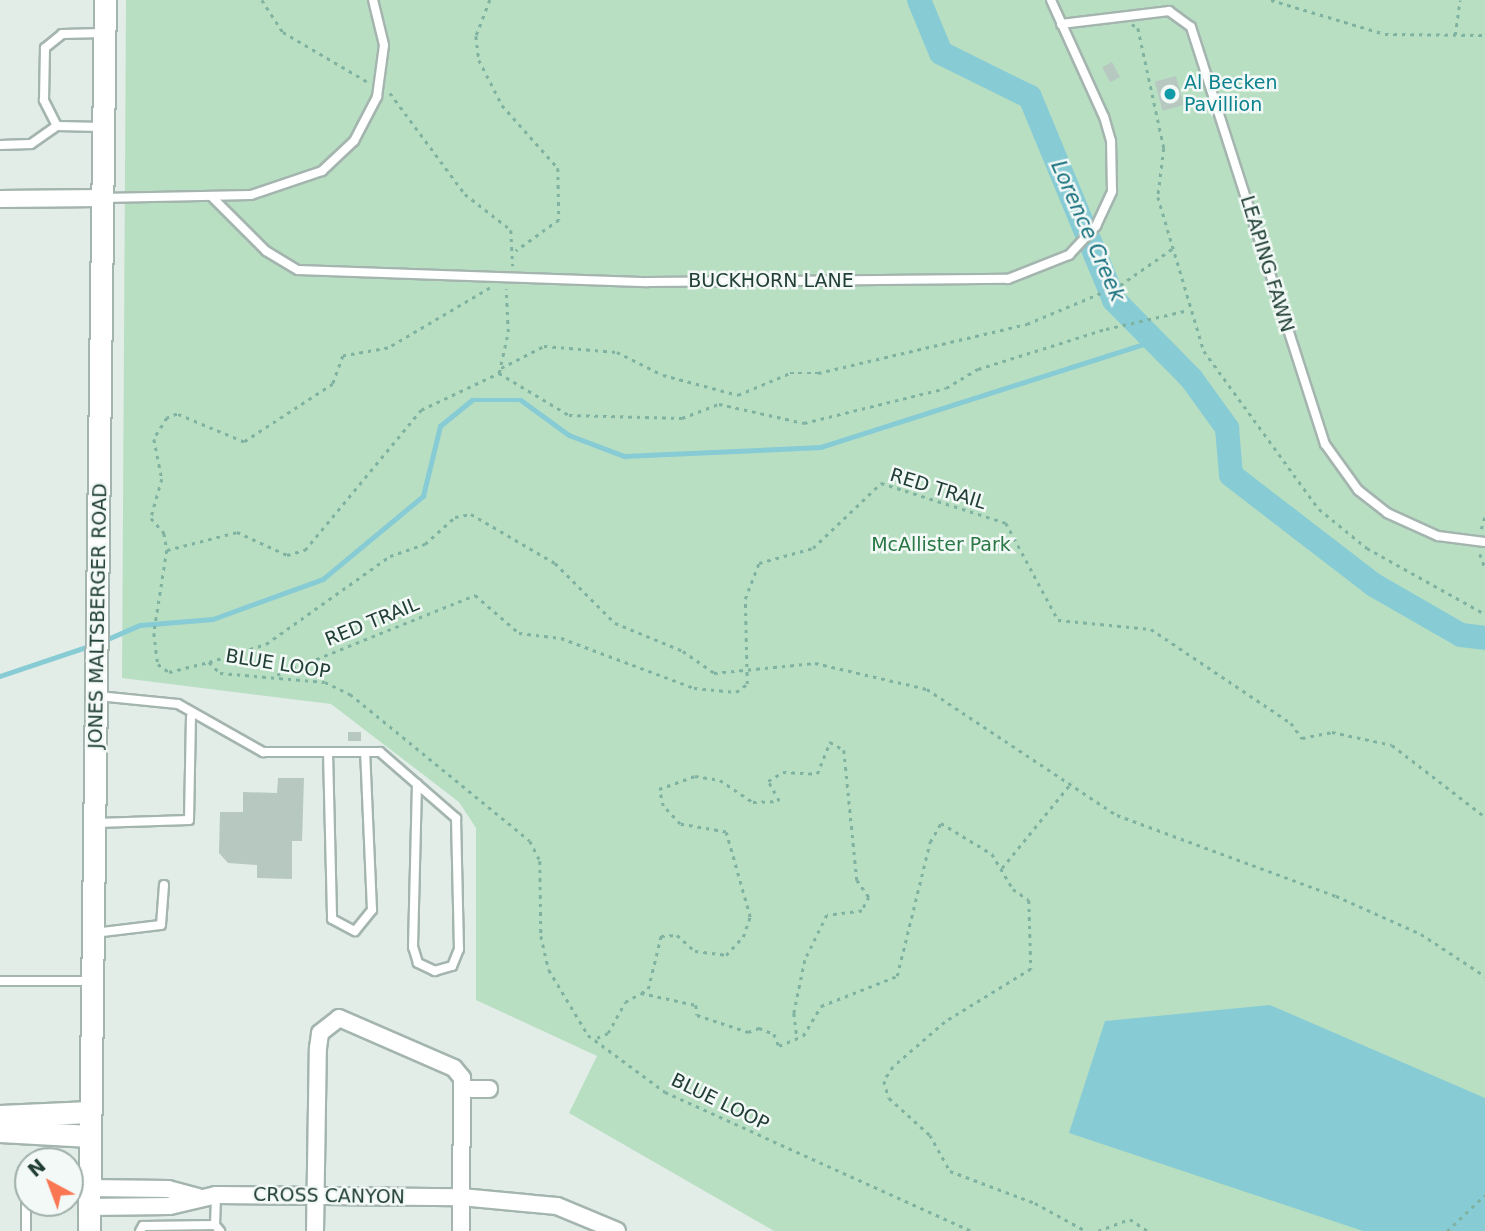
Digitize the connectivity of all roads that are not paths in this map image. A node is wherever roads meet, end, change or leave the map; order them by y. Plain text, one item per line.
1 (105, 0) edge
2 (373, 0) edge
3 (1051, 0) edge
4 (1061, 24) junction
5 (104, 33) junction
6 (57, 125) junction
7 (102, 127) junction
8 (0, 145) edge
9 (101, 198) junction
10 (213, 198) junction
11 (0, 199) edge
12 (1485, 542) edge
13 (98, 694) junction
14 (191, 717) junction
15 (328, 752) junction
16 (365, 752) junction
17 (417, 784) junction
18 (96, 823) junction
19 (164, 884) dead end
20 (94, 933) junction
21 (0, 981) edge
22 (93, 981) junction
23 (462, 1089) junction
24 (489, 1089) dead end
25 (90, 1112) junction
26 (0, 1116) edge
27 (0, 1131) edge
28 (90, 1136) junction
29 (216, 1195) junction
30 (315, 1197) junction
31 (461, 1197) junction
32 (89, 1198) junction
33 (218, 1228) edge
34 (89, 1231) edge
35 (139, 1231) edge
36 (315, 1231) edge
37 (461, 1231) edge
38 (617, 1231) edge

1 - 5 main road, JONES MALTSBERGER ROAD
2 - 10 lane
3 - 4 lane, BUCKHORN LANE
4 - 10 lane, BUCKHORN LANE
4 - 12 lane, LEAPING FAWN
5 - 6 lane
5 - 7 main road, JONES MALTSBERGER ROAD
6 - 7 lane
6 - 8 lane
7 - 9 main road, JONES MALTSBERGER ROAD
9 - 10 lane
9 - 11 street
9 - 13 main road, JONES MALTSBERGER ROAD
13 - 14 lane
13 - 18 main road, JONES MALTSBERGER ROAD
14 - 15 lane
14 - 18 lane
15 - 16 lane
15 - 16 lane
16 - 17 lane
17 - 17 lane
18 - 20 main road, JONES MALTSBERGER ROAD
19 - 20 lane
20 - 22 main road, JONES MALTSBERGER ROAD
21 - 22 lane
22 - 25 main road, JONES MALTSBERGER ROAD
23 - 24 street
23 - 30 street
23 - 31 street
25 - 26 main road
25 - 28 main road, JONES MALTSBERGER ROAD
27 - 28 main road
28 - 32 main road, JONES MALTSBERGER ROAD
29 - 30 street, CROSS CANYON
29 - 32 street, CROSS CANYON
29 - 33 lane
30 - 31 street, CROSS CANYON
30 - 36 street
31 - 37 street
31 - 38 street, CROSS CANYON
32 - 34 main road, JONES MALTSBERGER ROAD
33 - 35 lane

